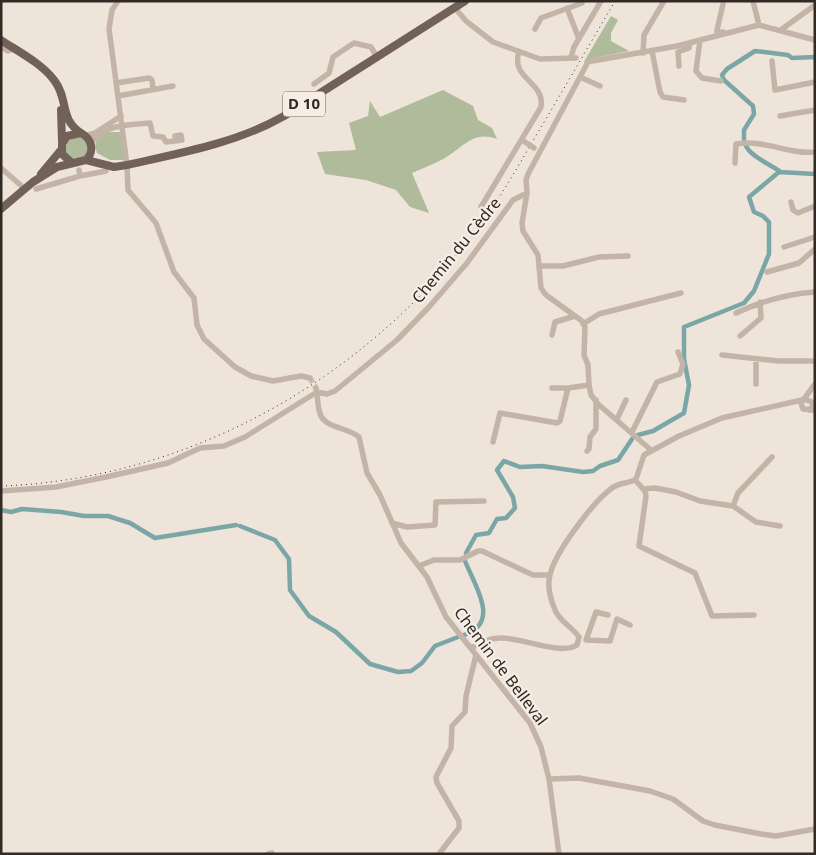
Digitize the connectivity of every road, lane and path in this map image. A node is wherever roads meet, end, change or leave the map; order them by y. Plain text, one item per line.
1 (118, 1) edge
2 (601, 1) edge
3 (664, 1) edge
4 (753, 1) edge
5 (464, 2) edge
6 (582, 2) dead end
7 (723, 4) dead end
8 (815, 5) edge
9 (455, 8) junction
10 (567, 8) junction
11 (759, 25) junction
12 (740, 28) junction
13 (535, 29) dead end
14 (782, 29) junction
15 (579, 39) junction
16 (1, 40) edge
17 (700, 40) junction
18 (815, 40) edge
19 (690, 43) junction
20 (1, 47) edge
21 (14, 49) junction
22 (652, 51) junction
23 (519, 52) junction
24 (643, 53) junction
25 (377, 57) junction
26 (772, 61) dead end
27 (679, 66) dead end
28 (46, 72) junction
29 (580, 77) junction
30 (721, 81) dead end
31 (815, 82) edge
32 (116, 83) junction
33 (314, 84) dead end
34 (173, 86) dead end
35 (600, 86) dead end
36 (153, 90) junction
37 (118, 96) junction
38 (684, 100) dead end
39 (815, 110) edge
40 (121, 116) junction
41 (780, 116) dead end
42 (122, 126) junction
43 (83, 134) junction
44 (176, 141) dead end
45 (524, 141) junction
46 (91, 146) junction
47 (61, 147) junction
48 (537, 149) junction
49 (815, 152) edge
50 (735, 163) dead end
51 (125, 165) junction
52 (79, 166) junction
53 (1, 168) edge
54 (106, 171) dead end
55 (35, 186) junction
56 (25, 189) junction
57 (527, 193) junction
58 (791, 202) dead end
59 (815, 206) edge
60 (481, 207) dead end
61 (1, 209) edge
62 (815, 237) edge
63 (784, 247) dead end
64 (815, 249) edge
65 (628, 256) dead end
66 (540, 266) junction
67 (767, 272) dead end
68 (815, 292) edge
69 (681, 293) dead end
70 (760, 302) junction
71 (736, 313) dead end
72 (575, 316) junction
73 (583, 324) junction
74 (552, 335) dead end
75 (740, 336) dead end
76 (678, 352) dead end
77 (722, 355) dead end
78 (756, 360) junction
79 (815, 361) edge
80 (310, 378) dead end
81 (756, 384) dead end
82 (815, 384) edge
83 (589, 386) junction
84 (552, 388) dead end
85 (568, 388) junction
86 (317, 390) junction
87 (596, 400) junction
88 (626, 400) dead end
89 (809, 404) edge
90 (617, 419) junction
91 (632, 432) junction
92 (493, 442) dead end
93 (651, 450) junction
94 (587, 451) dead end
95 (772, 457) dead end
96 (635, 480) junction
97 (643, 489) junction
98 (1, 491) edge
99 (484, 501) dead end
100 (733, 506) junction
101 (392, 523) junction
102 (780, 526) dead end
103 (419, 566) junction
104 (550, 575) junction
105 (608, 615) dead end
106 (754, 615) dead end
107 (630, 625) dead end
108 (471, 648) junction
109 (476, 655) junction
110 (549, 780) junction
111 (815, 829) edge
112 (440, 854) edge
113 (559, 854) edge

1 - 32 street
2 - 15 street
3 - 24 street
4 - 11 street
5 - 9 main road, D 10
6 - 10 street
7 - 12 street
8 - 14 street
9 - 23 street
9 - 25 main road, D 10
10 - 13 street
10 - 15 street
11 - 12 street
11 - 14 street
12 - 17 street
14 - 18 street
15 - 23 street
16 - 21 main road
17 - 19 street
17 - 30 street
19 - 22 street
19 - 27 street
20 - 21 street
21 - 28 main road
22 - 24 street
22 - 38 street
23 - 45 street
24 - 29 street
25 - 33 street
25 - 51 main road, D 10
26 - 31 street
28 - 43 main road
28 - 47 main road
29 - 35 street
29 - 48 street
32 - 36 street
32 - 37 street
34 - 36 street
36 - 37 street
37 - 40 street
39 - 41 street
40 - 42 street
40 - 43 street
42 - 44 street
42 - 46 street
42 - 51 street
43 - 46 main road
43 - 47 main road
45 - 48 street, bridge
45 - 60 street
46 - 51 main road
46 - 52 main road
47 - 52 main road
47 - 55 main road
48 - 57 street
49 - 50 street
51 - 52 main road, D 10
51 - 80 street
52 - 54 street
52 - 55 street
52 - 55 main road
53 - 56 street
55 - 56 main road
56 - 61 main road
57 - 66 street
57 - 86 street, Chemin du Cèdre
58 - 59 street
62 - 63 street
64 - 67 street
65 - 66 street
66 - 72 street
68 - 70 street
69 - 73 street
70 - 71 street
70 - 75 street
72 - 73 street
72 - 74 street
73 - 83 street
76 - 91 street
77 - 78 street
78 - 79 street
78 - 81 street
82 - 89 street
83 - 85 street
83 - 87 street
84 - 85 street
85 - 92 street
86 - 98 street, Chemin du Cèdre
86 - 101 street, Chemin de Belleval
87 - 90 street
87 - 94 street
88 - 90 street
89 - 93 street
90 - 91 street
91 - 93 street
93 - 96 street
95 - 100 street
96 - 97 street
96 - 104 street
97 - 100 street
97 - 106 street
99 - 101 street
100 - 102 street
101 - 103 street, Chemin de Belleval
103 - 104 street
103 - 108 street, Chemin de Belleval
104 - 108 street
105 - 107 street
108 - 109 street, Chemin de Belleval
109 - 110 street, Chemin de Belleval
109 - 112 street
110 - 111 street
110 - 113 street, Chemin de Belleval

